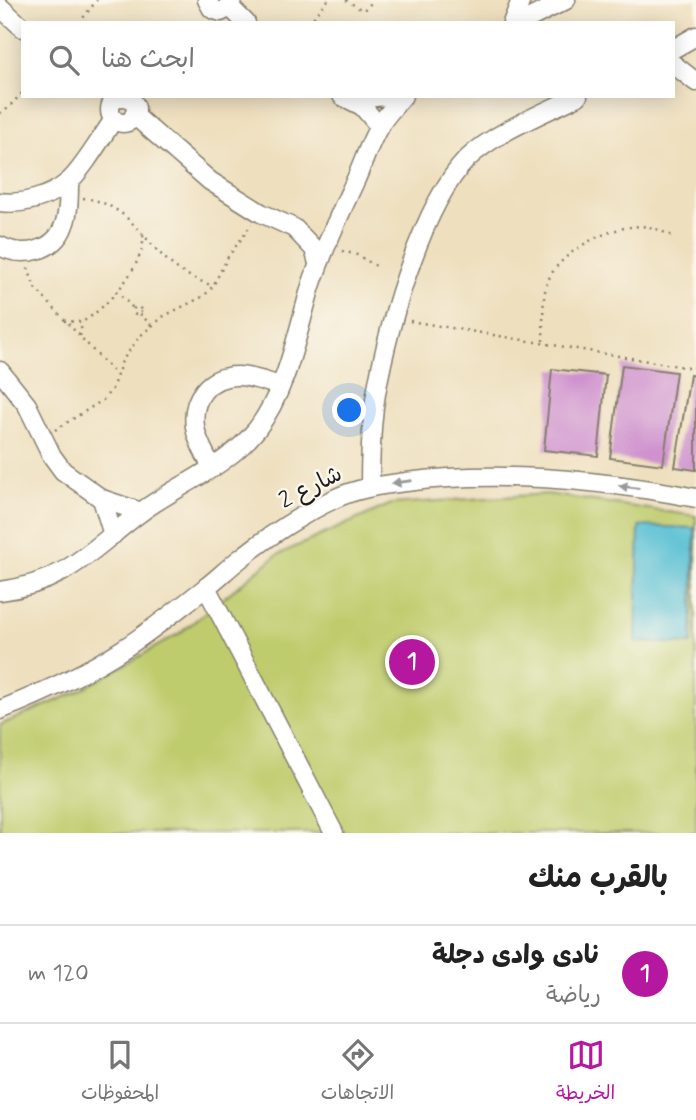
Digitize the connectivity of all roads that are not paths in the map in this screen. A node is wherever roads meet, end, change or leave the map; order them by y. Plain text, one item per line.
1 (521, 0) edge
2 (560, 2) edge
3 (0, 7) edge
4 (216, 8) edge
5 (242, 21) edge
6 (513, 21) edge
7 (524, 21) edge
8 (21, 26) edge
9 (696, 36) edge
10 (675, 48) edge
11 (675, 66) edge
12 (696, 82) edge
13 (346, 98) edge
14 (401, 98) edge
15 (574, 98) edge
16 (133, 104) edge
17 (109, 107) edge
18 (379, 126) junction
19 (69, 189) junction
20 (0, 202) edge
21 (337, 221) junction
22 (294, 228) junction
23 (0, 246) edge
24 (318, 263) junction
25 (0, 370) edge
26 (280, 386) junction
27 (212, 468) junction
28 (370, 487) junction
29 (696, 498) edge
30 (102, 499) junction
31 (142, 512) junction
32 (113, 535) junction
33 (206, 587) junction
34 (0, 591) edge
35 (0, 710) edge
36 (334, 833) edge

1 - 6 street
2 - 7 street
3 - 8 street
4 - 5 street
9 - 10 street
11 - 12 street
13 - 18 street
14 - 18 street
15 - 28 street
16 - 17 street
16 - 22 street
17 - 19 street
18 - 21 street
19 - 20 street
19 - 23 street
21 - 22 street
21 - 24 street
22 - 24 street
24 - 26 street
25 - 30 street
26 - 27 street
26 - 27 street
27 - 31 street
29 -> 28 street, شارع 2
28 - 33 street, شارع 2
30 - 31 street
30 - 32 street
31 - 32 street
32 - 34 street
33 - 35 street, شارع 2
33 - 36 street

